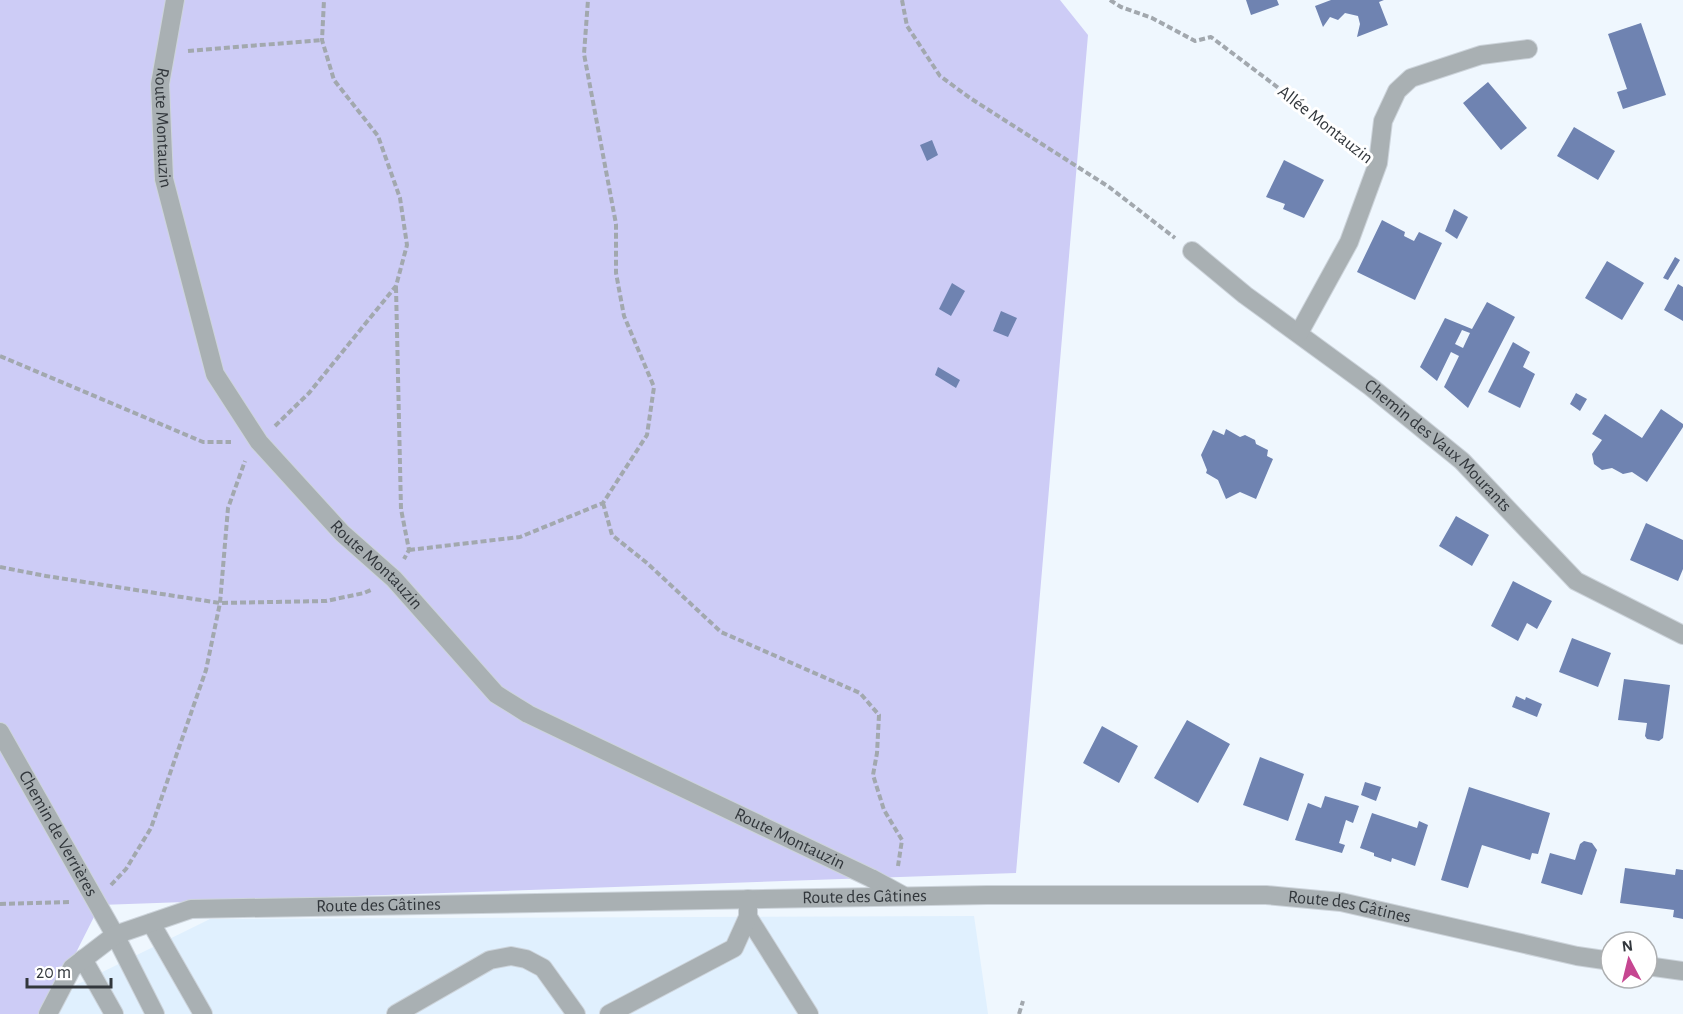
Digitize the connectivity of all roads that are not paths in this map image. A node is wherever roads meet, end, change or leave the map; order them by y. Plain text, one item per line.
1 (175, 0) edge
2 (1528, 49) dead end
3 (1192, 251) road end
4 (1299, 333) junction
5 (1683, 635) edge
6 (0, 732) edge
7 (904, 896) junction
8 (748, 908) junction
9 (151, 923) junction
10 (115, 935) junction
11 (83, 959) junction
12 (1599, 959) edge
13 (1659, 968) edge
14 (1683, 971) edge
15 (48, 1014) edge
16 (114, 1014) edge
17 (156, 1014) edge
18 (203, 1014) edge
19 (396, 1014) edge
20 (576, 1014) edge
21 (609, 1014) edge
22 (809, 1014) edge

1 - 7 street, Route Montauzin
2 - 4 street, Allée Montauzin
3 - 4 street, Chemin des Vaux Mourants
4 - 5 street, Chemin des Vaux Mourants
6 - 10 street, Chemin de Verrières
7 - 8 street, Route des Gâtines
7 - 12 street, Route des Gâtines
8 - 9 street, Route des Gâtines
8 - 21 street
8 - 22 street
9 - 10 street, Route des Gâtines
9 - 18 street
10 - 11 street, Route des Gâtines
10 - 17 street, Chemin de Verrières
11 - 15 street, Route des Gâtines
11 - 16 street
13 - 14 street
19 - 20 street

